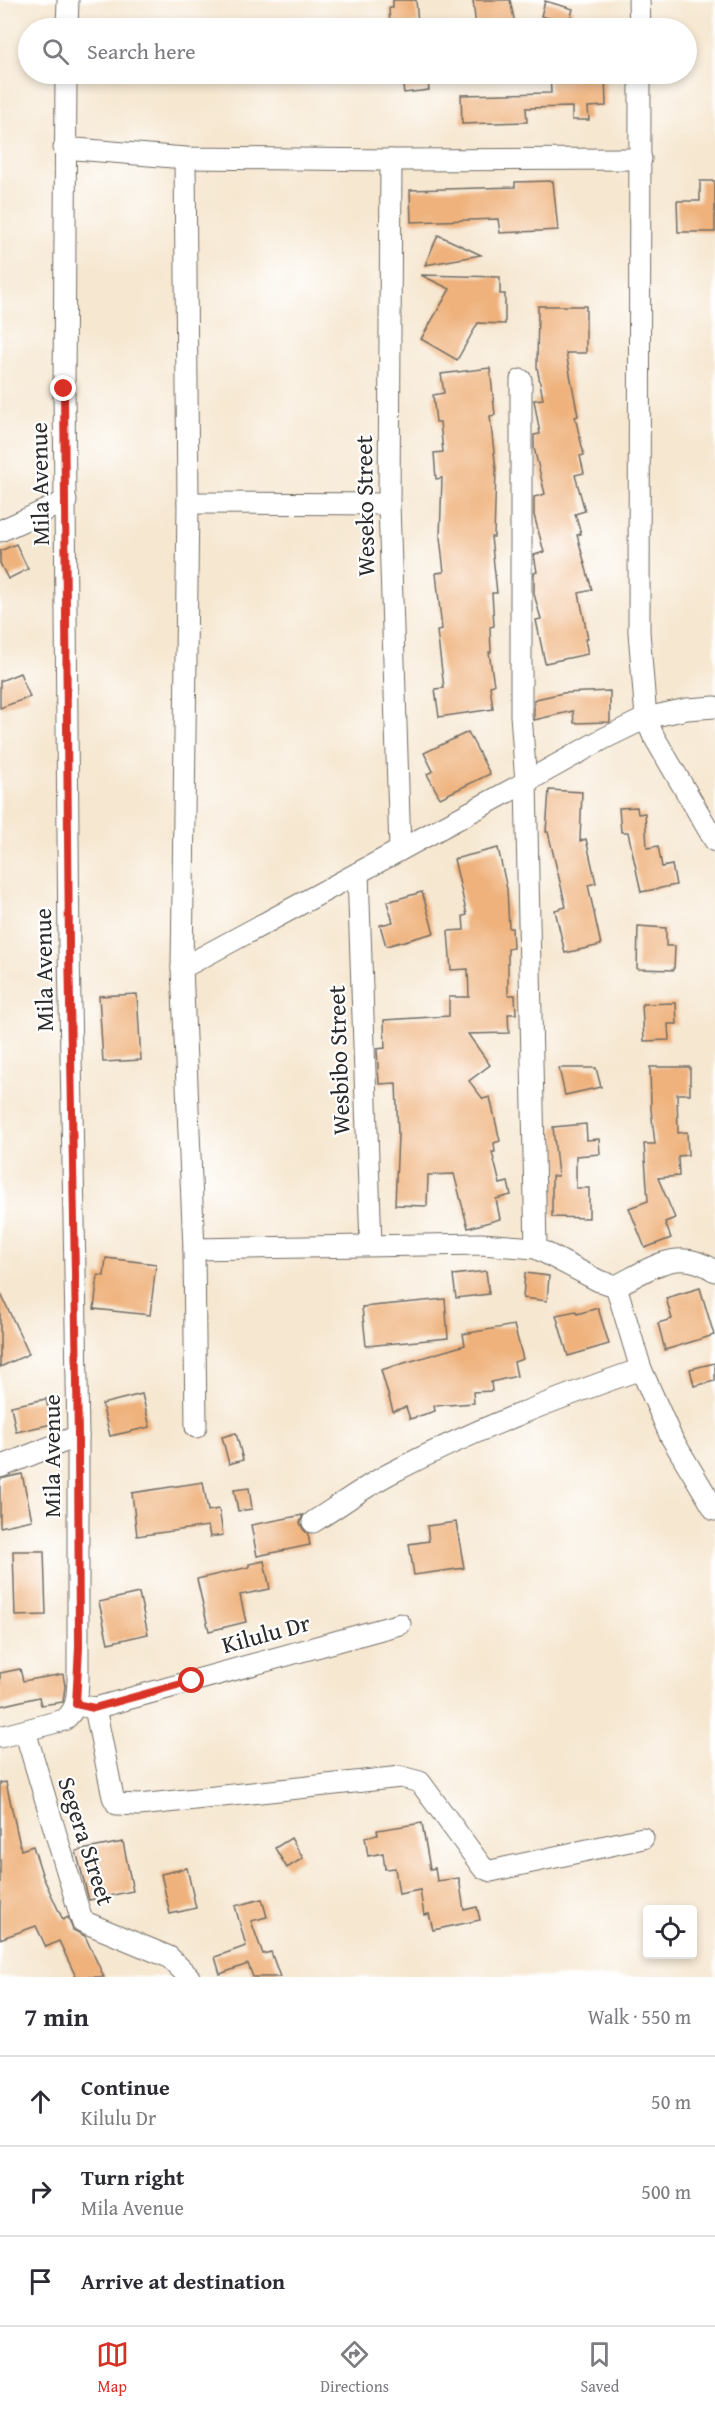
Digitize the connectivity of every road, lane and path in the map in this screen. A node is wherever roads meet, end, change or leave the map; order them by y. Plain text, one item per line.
1 (68, 0) edge
2 (639, 0) edge
3 (67, 18) edge
4 (640, 18) edge
5 (66, 84) edge
6 (640, 84) edge
7 (64, 148) junction
8 (185, 158) junction
9 (641, 159) junction
10 (391, 160) junction
11 (521, 380) dead end
12 (66, 501) junction
13 (188, 504) junction
14 (389, 504) junction
15 (0, 531) edge
16 (715, 707) edge
17 (646, 718) junction
18 (526, 782) junction
19 (715, 841) edge
20 (400, 850) junction
21 (358, 874) junction
22 (182, 968) junction
23 (371, 1245) junction
24 (536, 1248) junction
25 (194, 1249) junction
26 (715, 1271) edge
27 (616, 1286) junction
28 (641, 1369) junction
29 (196, 1427) dead end
30 (78, 1436) junction
31 (0, 1467) edge
32 (715, 1510) edge
33 (313, 1522) dead end
34 (400, 1624) dead end
35 (85, 1706) junction
36 (25, 1731) junction
37 (0, 1737) edge
38 (643, 1838) dead end
39 (189, 1977) edge

1 - 3 street
2 - 4 street
5 - 7 street, Mila Avenue
6 - 9 street
7 - 8 street
7 - 12 street, Mila Avenue
8 - 10 street
8 - 13 street
9 - 10 street
9 - 17 street
10 - 14 street, Weseko Street
11 - 18 street
12 - 15 street
12 - 30 street, Mila Avenue
13 - 14 street
13 - 22 street
14 - 20 street, Weseko Street
16 - 17 street
17 - 18 street
17 - 19 street
18 - 20 street
18 - 24 street
20 - 21 street
21 - 22 street
21 - 23 street, Wesbibo Street
22 - 25 street
23 - 24 street
23 - 25 street
24 - 27 street
25 - 29 street
26 - 27 street
27 - 28 street
28 - 32 street
28 - 33 street
30 - 31 street
30 - 35 street, Mila Avenue
34 - 35 street, Kilulu Dr
35 - 36 street
35 - 38 street, Mila Avenue
36 - 37 street
36 - 39 street, Segera Street

